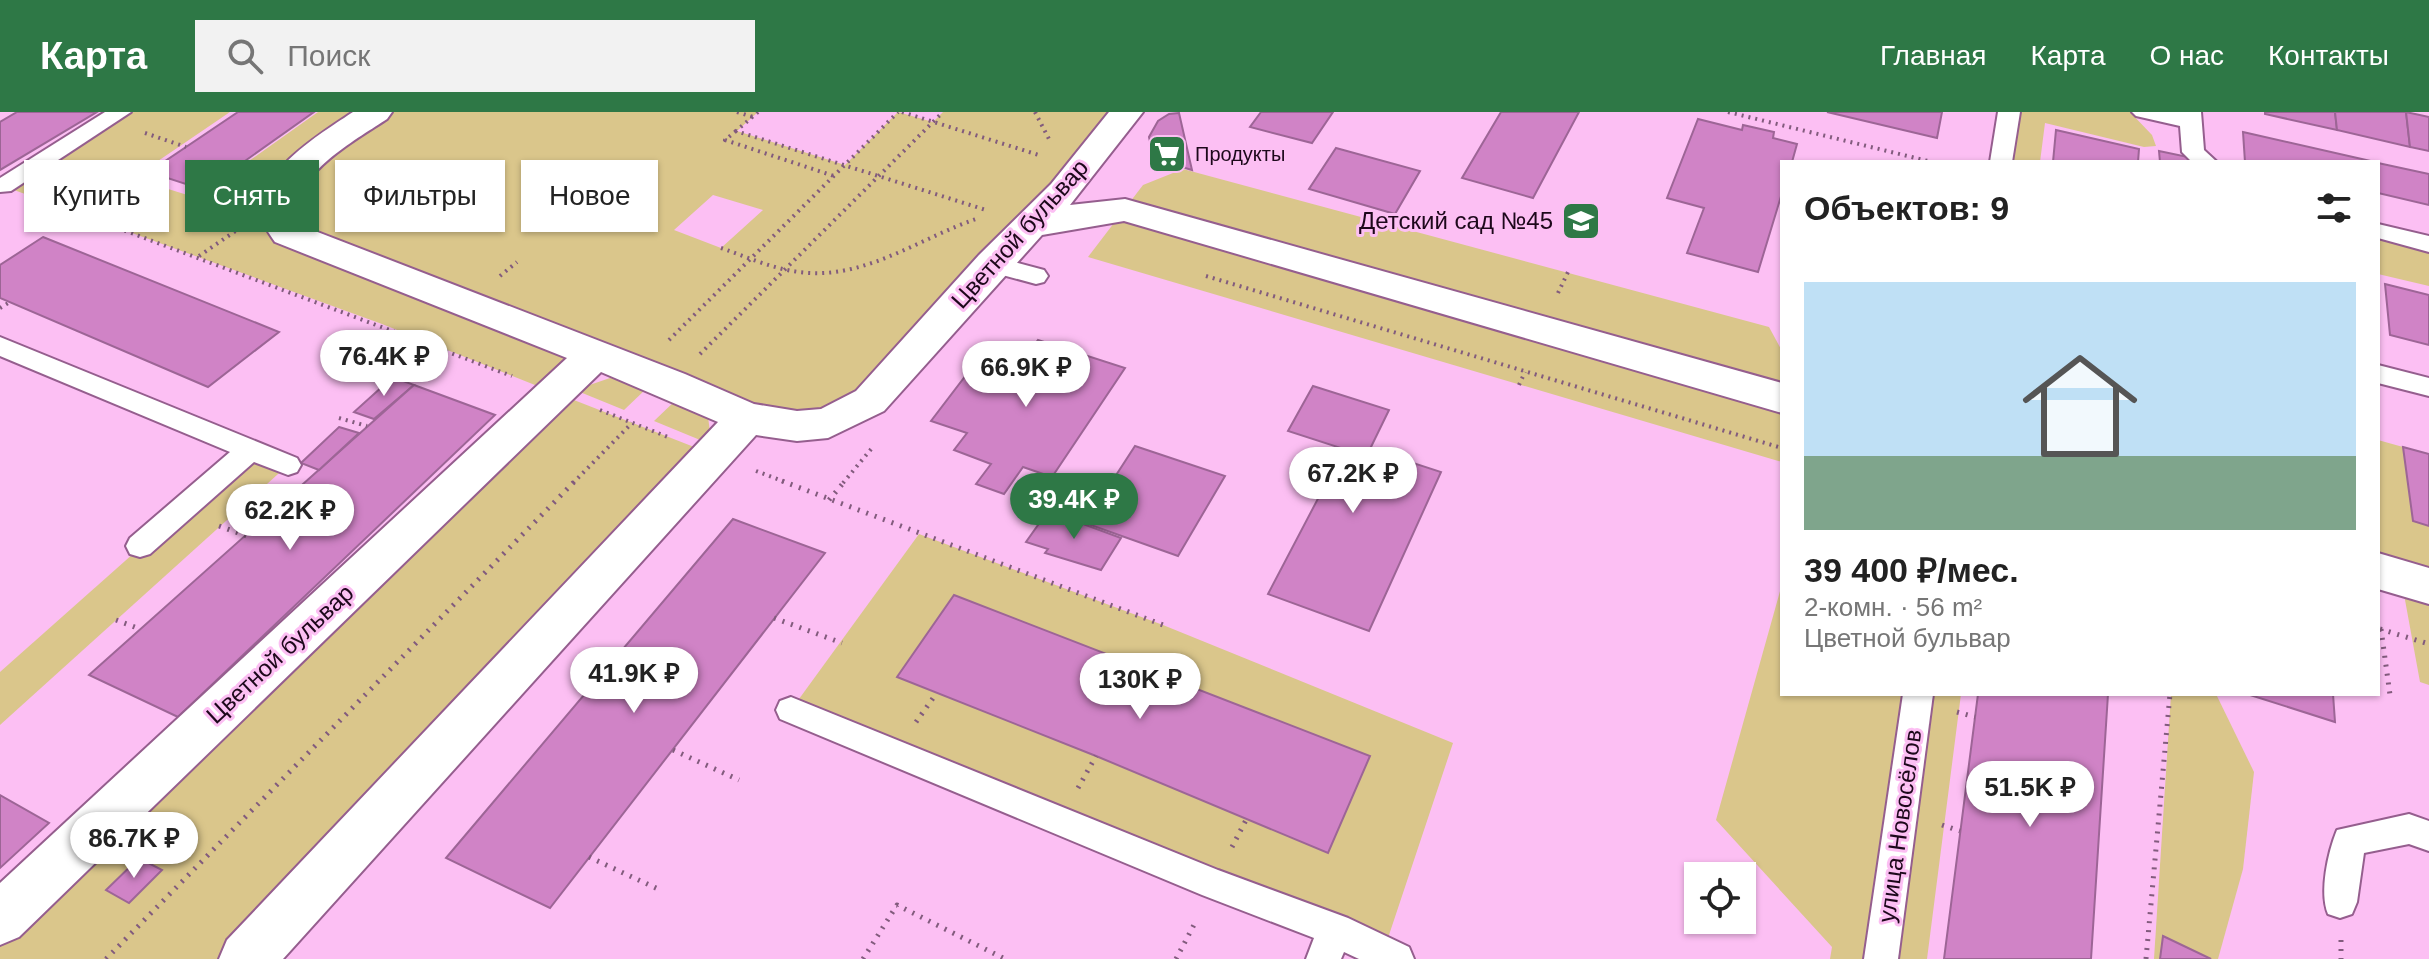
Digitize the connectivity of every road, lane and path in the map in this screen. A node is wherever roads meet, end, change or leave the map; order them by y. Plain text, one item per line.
1 (120, 112) edge
2 (375, 112) edge
3 (737, 112) edge
4 (758, 112) edge
5 (900, 112) edge
6 (943, 112) edge
7 (1035, 112) edge
8 (1126, 112) edge
9 (1728, 112) edge
10 (2009, 112) edge
11 (2143, 112) edge
12 (753, 117) junction
13 (2190, 117) edge
14 (933, 122) junction
15 (736, 131) junction
16 (1924, 160) edge
17 (2001, 160) edge
18 (2203, 160) edge
19 (1064, 163) junction
20 (845, 165) junction
21 (834, 176) junction
22 (879, 176) junction
23 (3, 186) joint
24 (1125, 210) junction
25 (1030, 226) junction
26 (2380, 232) edge
27 (2429, 244) edge
28 (721, 248) dead end
29 (752, 258) junction
30 (992, 264) junction
31 (786, 270) junction
32 (1568, 272) dead end
33 (1036, 276) dead end
34 (1204, 276) dead end
35 (1556, 299) dead end
36 (10, 302) dead end
37 (0, 308) edge
38 (0, 346) edge
39 (664, 346) dead end
40 (595, 355) junction
41 (697, 357) dead end
42 (1525, 372) junction
43 (2380, 375) edge
44 (1519, 385) dead end
45 (2429, 387) edge
46 (555, 393) junction
47 (1780, 397) edge
48 (339, 418) dead end
49 (747, 418) junction
50 (367, 426) dead end
51 (1780, 447) edge
52 (250, 450) junction
53 (288, 465) dead end
54 (829, 500) dead end
55 (218, 525) dead end
56 (247, 536) dead end
57 (140, 546) dead end
58 (2380, 572) edge
59 (2429, 586) edge
60 (774, 618) dead end
61 (116, 620) dead end
62 (1163, 625) dead end
63 (140, 629) dead end
64 (2380, 629) edge
65 (2380, 635) edge
66 (842, 643) dead end
67 (2429, 644) edge
68 (2390, 695) dead end
69 (1918, 696) edge
70 (2170, 696) edge
71 (791, 710) dead end
72 (673, 750) dead end
73 (739, 780) dead end
74 (2429, 836) edge
75 (589, 857) dead end
76 (658, 889) dead end
77 (2340, 902) dead end
78 (0, 919) edge
79 (1330, 944) edge
80 (106, 959) edge
81 (246, 959) edge
82 (863, 959) edge
83 (1005, 959) edge
84 (1397, 959) edge
85 (1881, 959) edge
86 (2146, 959) edge

1 - 23 lane
2 - 40 street, Цветной бульвар
3 - 12 path
4 - 12 path
5 - 14 path
5 - 20 path
6 - 14 path
7 - 19 path
8 - 19 street, Цветной бульвар
9 - 16 path
10 - 17 lane
11 - 13 lane
12 - 15 path
13 - 18 lane
14 - 19 path
14 - 22 path
15 - 20 path
15 - 21 path
19 - 24 street
19 - 25 street, Цветной бульвар
20 - 21 path
20 - 22 path
21 - 29 path
22 - 31 path
22 - 31 path
23 - 46 path
24 - 25 street
24 - 47 street
25 - 30 street, Цветной бульвар
26 - 27 lane
28 - 29 path
29 - 31 path
29 - 39 path
30 - 33 lane
30 - 49 street, Цветной бульвар
31 - 41 path
32 - 35 path
34 - 42 path
36 - 37 path
38 - 52 lane
40 - 46 street, Цветной бульвар
40 - 49 street, Цветной бульвар
42 - 44 path
42 - 51 path
43 - 45 lane
46 - 78 street, Цветной бульвар
46 - 80 path
48 - 50 path
49 - 81 street
52 - 53 lane
52 - 57 lane
54 - 62 path
55 - 56 path
58 - 59 street
60 - 66 path
61 - 63 path
64 - 67 path
65 - 68 path
69 - 85 lane, улица Новосёлов
70 - 86 path
71 - 79 lane
72 - 73 path
74 - 77 lane
75 - 76 path
79 - 84 lane
82 - 83 path

